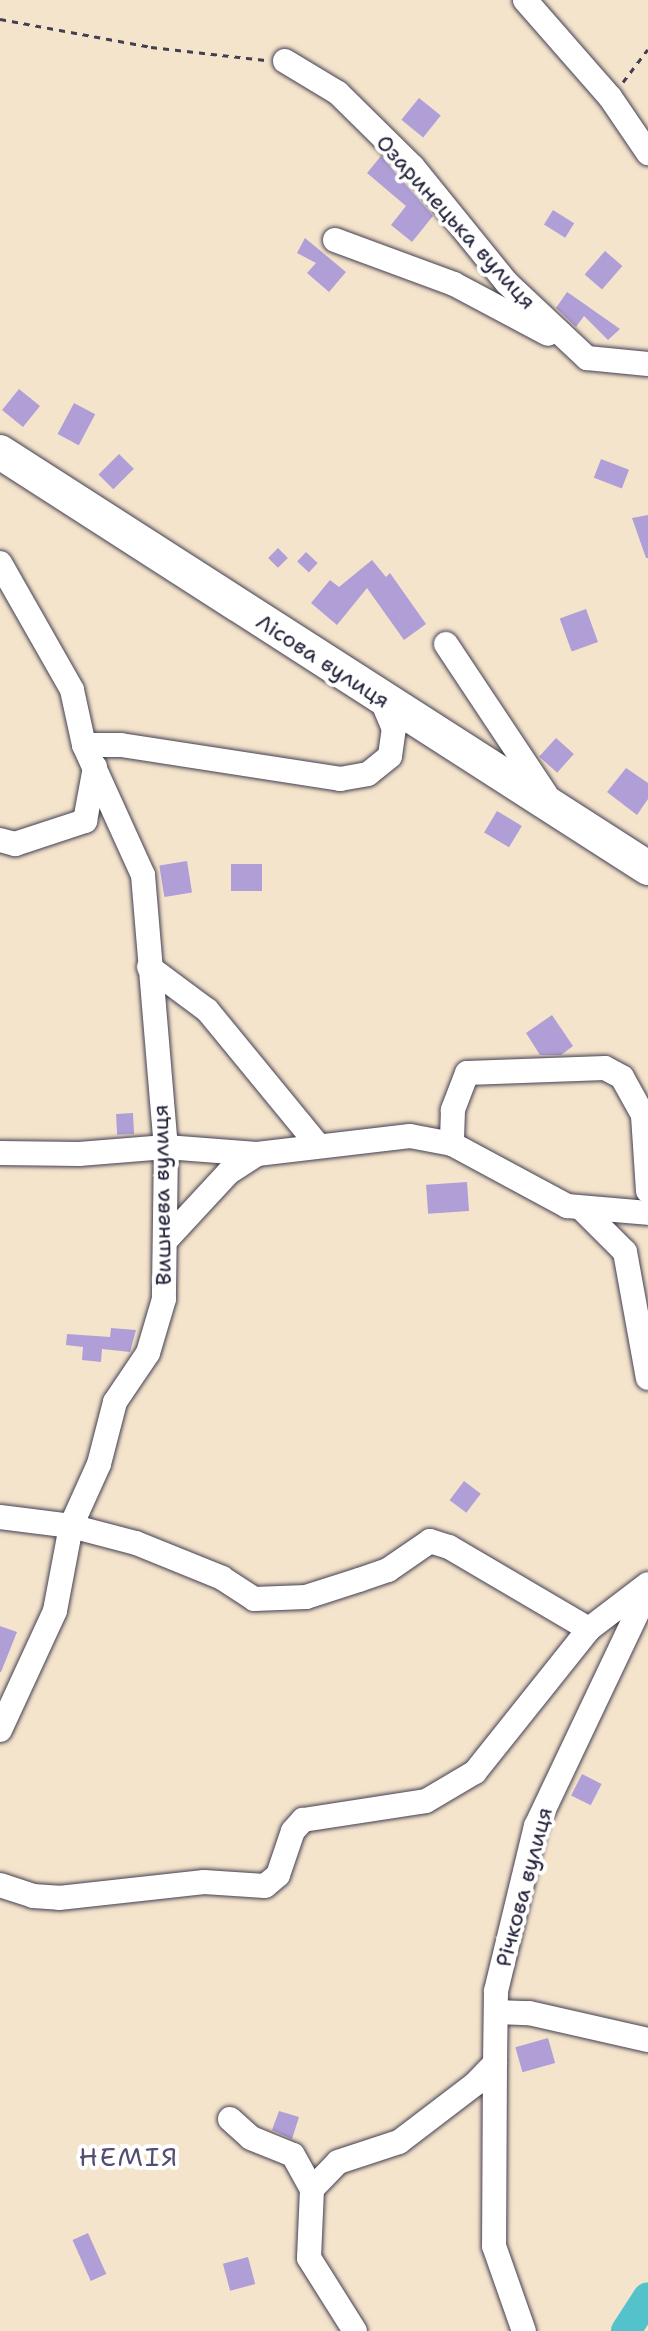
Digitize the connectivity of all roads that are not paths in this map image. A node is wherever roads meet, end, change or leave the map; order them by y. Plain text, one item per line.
1 (525, 0) edge
2 (285, 61) road end
3 (648, 153) edge
4 (335, 240) dead end
5 (587, 358) junction
6 (648, 364) edge
7 (0, 452) edge
8 (0, 563) edge
9 (446, 644) dead end
10 (381, 699) junction
11 (90, 756) junction
12 (554, 809) junction
13 (0, 840) edge
14 (646, 864) edge
15 (149, 967) junction
16 (452, 1144) junction
17 (318, 1145) junction
18 (166, 1147) junction
19 (0, 1153) edge
20 (257, 1154) junction
21 (648, 1191) edge
22 (581, 1208) junction
23 (648, 1213) edge
24 (166, 1240) junction
25 (648, 1378) edge
26 (0, 1517) edge
27 (71, 1526) junction
28 (648, 1584) edge
29 (648, 1590) edge
30 (589, 1629) junction
31 (0, 1730) edge
32 (0, 1885) edge
33 (496, 2012) junction
34 (648, 2040) edge
35 (495, 2063) junction
36 (230, 2119) dead end
37 (312, 2189) junction
38 (355, 2331) edge
39 (524, 2331) edge

1 - 3 street
2 - 5 street, Озаринецька вулиця
4 - 5 street, Озаринецька вулиця
5 - 6 street, Озаринецька вулиця
7 - 10 highway, Лісова вулиця
8 - 11 street, Вишнева вулиця
9 - 12 street
10 - 11 street
10 - 12 highway, Лісова вулиця
11 - 13 street
11 - 15 street, Вишнева вулиця
12 - 14 highway, Лісова вулиця
15 - 17 street
15 - 18 street, Вишнева вулиця
16 - 17 street
16 - 21 street
16 - 22 street
17 - 20 street
18 - 19 street
18 - 20 street
18 - 24 street, Вишнева вулиця
20 - 24 street
22 - 23 street
22 - 25 street
24 - 27 street, Вишнева вулиця
26 - 27 street
27 - 30 street
27 - 31 street, Вишнева вулиця
28 - 30 street
29 - 33 street, Річкова вулиця
30 - 32 street
33 - 34 street
33 - 35 street, Річкова вулиця
35 - 37 street
35 - 39 street, Річкова вулиця
36 - 37 street
37 - 38 street

